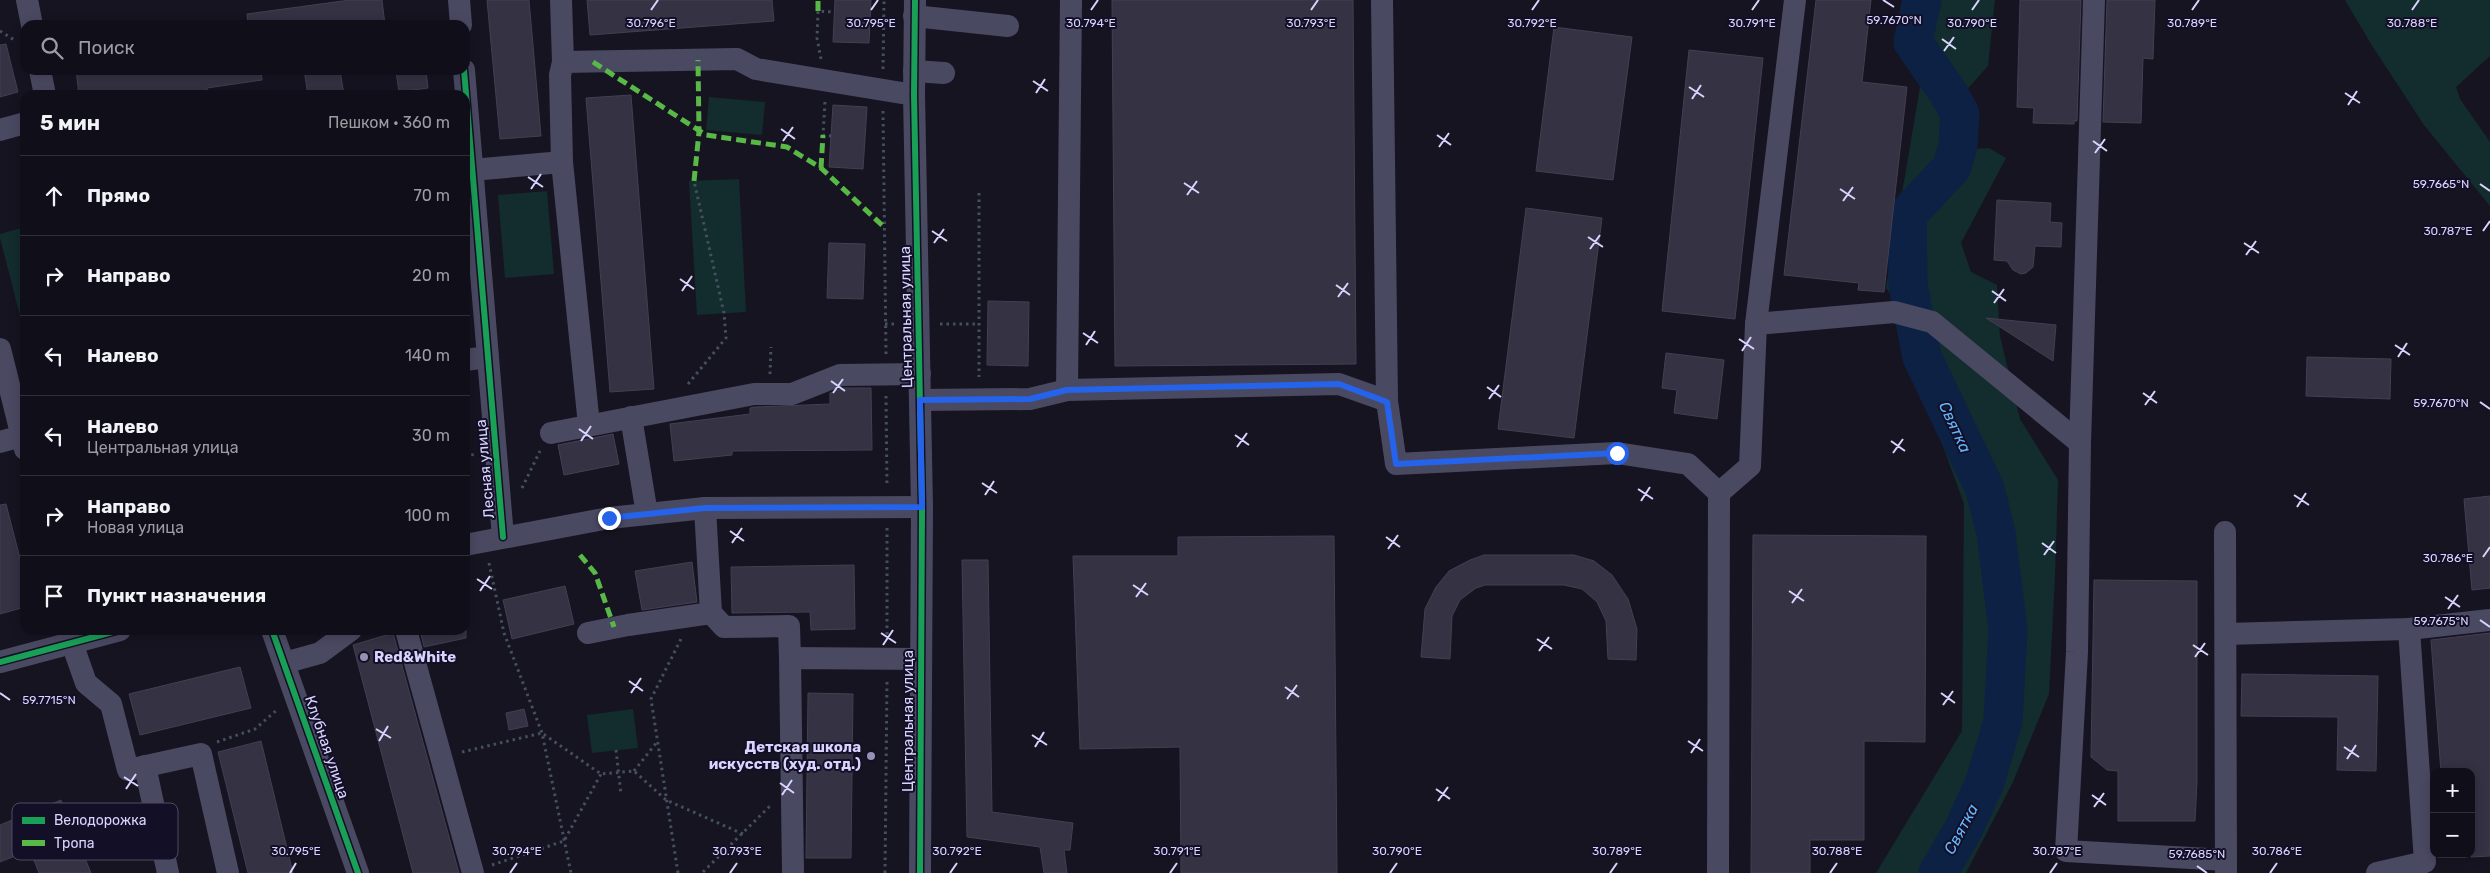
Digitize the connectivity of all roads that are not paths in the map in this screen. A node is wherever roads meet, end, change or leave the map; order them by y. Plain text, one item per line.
1 (27, 0) edge
2 (459, 0) edge
3 (562, 0) edge
4 (1071, 0) edge
5 (1382, 0) edge
6 (1795, 0) edge
7 (2094, 0) edge
8 (914, 8) edge
9 (31, 20) edge
10 (461, 20) edge
11 (1008, 26) dead end
12 (563, 62) junction
13 (914, 71) junction
14 (944, 73) dead end
15 (41, 75) edge
16 (464, 75) edge
17 (44, 90) edge
18 (465, 90) edge
19 (914, 95) junction
20 (20, 124) edge
21 (0, 130) edge
22 (470, 153) edge
23 (562, 162) junction
24 (472, 170) junction
25 (1756, 324) junction
26 (0, 349) edge
27 (488, 357) junction
28 (470, 359) edge
29 (920, 374) junction
30 (1067, 390) junction
31 (920, 400) junction
32 (1387, 402) junction
33 (632, 417) junction
34 (20, 424) edge
35 (589, 425) junction
36 (551, 433) dead end
37 (20, 440) edge
38 (0, 442) edge
39 (2080, 443) junction
40 (1719, 493) junction
41 (922, 507) junction
42 (705, 508) junction
43 (647, 514) junction
44 (2226, 532) dead end
45 (484, 541) edge
46 (702, 615) junction
47 (2490, 620) edge
48 (2409, 629) junction
49 (588, 633) dead end
50 (2226, 634) junction
51 (100, 635) edge
52 (274, 635) edge
53 (344, 635) edge
54 (407, 635) edge
55 (72, 642) junction
56 (790, 658) junction
57 (921, 659) junction
58 (0, 662) edge
59 (284, 663) junction
60 (145, 766) junction
61 (153, 803) edge
62 (165, 860) edge
63 (2226, 866) edge
64 (2430, 868) edge
65 (473, 872) edge
66 (168, 873) edge
67 (228, 873) edge
68 (358, 873) edge
69 (793, 873) edge
70 (920, 873) edge
71 (1718, 873) edge
72 (2377, 873) edge

1 - 9 street
2 - 10 street
3 - 12 street
4 - 30 street
5 - 32 street
6 - 25 street
7 - 39 street
8 - 11 street
8 - 13 street, Центральная улица
12 - 19 street
12 - 23 street
13 - 14 street
13 - 19 street, Центральная улица
15 - 17 street
16 - 18 street, Лесная улица
19 - 29 street, Центральная улица
20 - 21 street
22 - 24 street, Лесная улица
23 - 24 street
23 - 35 street
24 - 27 street, Лесная улица
25 - 39 street
25 - 40 street
26 - 34 street
27 - 28 street
27 - 45 street, Лесная улица
29 - 31 street, Центральная улица
29 - 33 street
30 - 31 street
30 - 32 street
31 - 41 street, Центральная улица
32 - 40 street
33 - 35 street
33 - 43 street
35 - 36 street
37 - 38 street
39 - 63 street
40 - 71 street
41 - 42 street
41 - 57 street, Центральная улица
42 - 43 street
42 - 46 street
43 - 45 street
44 - 50 street
46 - 49 street
46 - 56 street
47 - 48 street
48 - 50 street
48 - 64 street
50 - 63 street
51 - 55 street
52 - 59 street, Клубная улица
53 - 59 street
54 - 65 street
55 - 58 street
55 - 60 street
56 - 57 street
56 - 69 street
57 - 70 street, Центральная улица
59 - 68 street, Клубная улица
60 - 61 street
60 - 67 street
62 - 66 street
64 - 72 street

